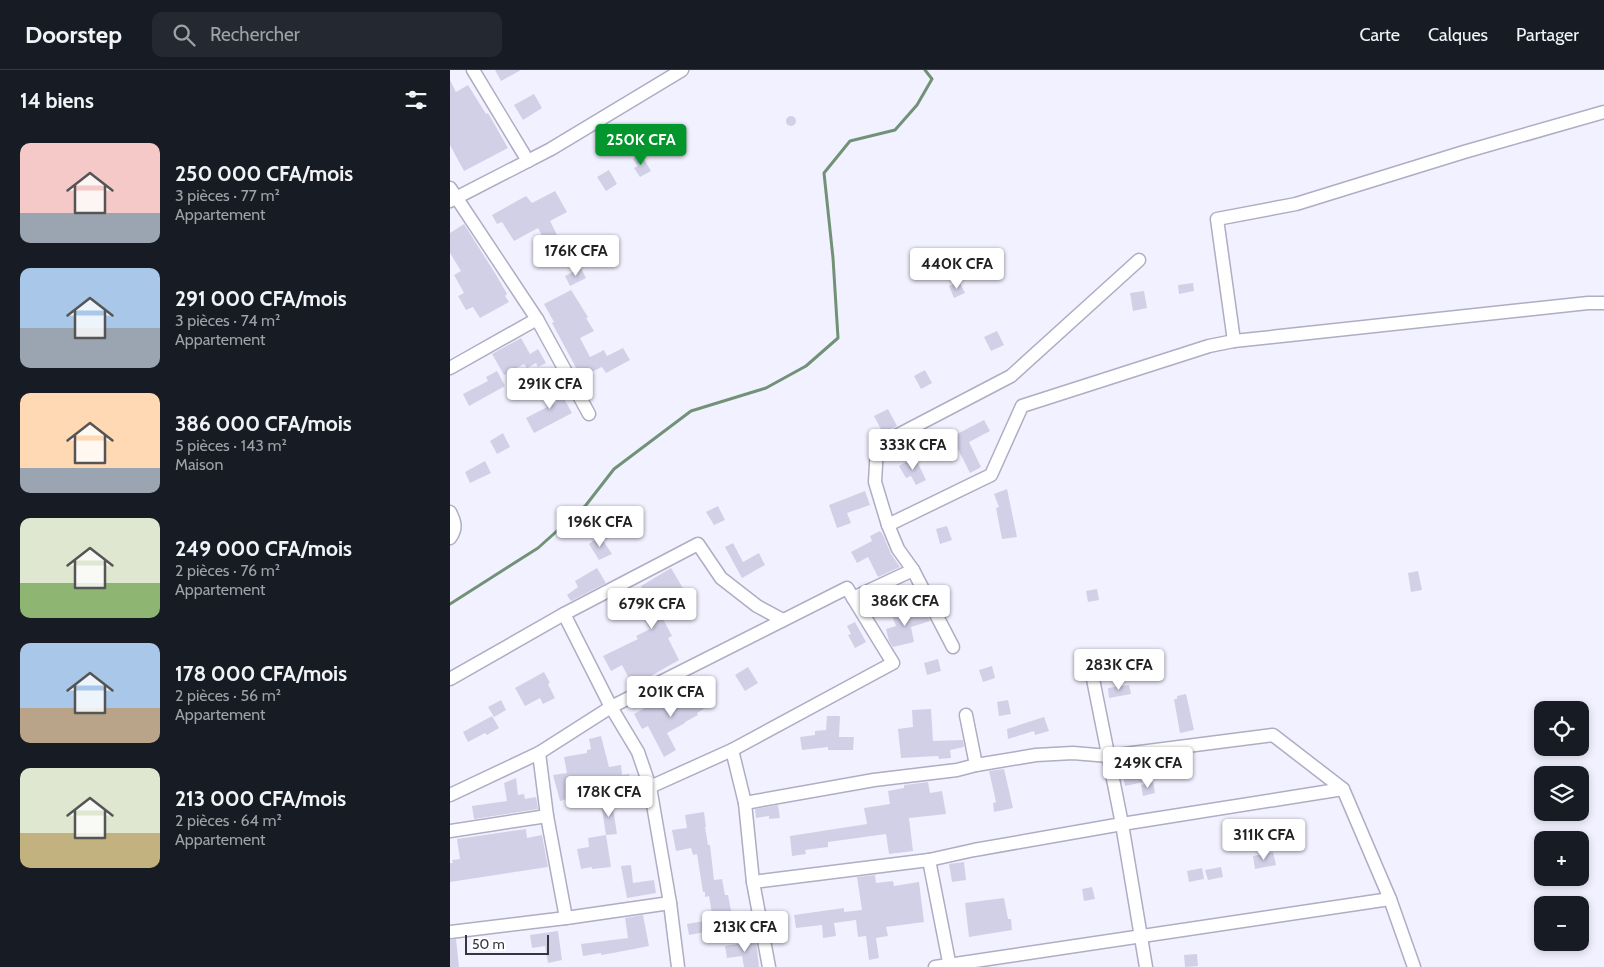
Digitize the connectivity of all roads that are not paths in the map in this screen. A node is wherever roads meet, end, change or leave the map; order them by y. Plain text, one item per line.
1 (473, 70) edge
2 (682, 70) edge
3 (1604, 112) edge
4 (528, 161) junction
5 (452, 196) edge
6 (1139, 260) dead end
7 (1604, 303) edge
8 (537, 319) junction
9 (1234, 341) junction
10 (450, 368) edge
11 (589, 414) dead end
12 (450, 512) edge
13 (888, 525) junction
14 (450, 538) edge
15 (914, 570) junction
16 (853, 598) junction
17 (564, 614) junction
18 (783, 620) junction
19 (953, 648) dead end
20 (1092, 674) dead end
21 (450, 679) edge
22 (611, 707) junction
23 (966, 715) dead end
24 (732, 750) junction
25 (539, 753) junction
26 (1109, 756) junction
27 (976, 765) junction
28 (650, 787) junction
29 (1343, 789) junction
30 (450, 795) edge
31 (745, 803) junction
32 (546, 816) junction
33 (1122, 824) junction
34 (450, 831) edge
35 (929, 860) junction
36 (754, 882) junction
37 (1390, 899) junction
38 (670, 903) junction
39 (566, 918) junction
40 (450, 932) edge
41 (1141, 936) junction
42 (950, 966) edge
43 (678, 967) edge
44 (769, 967) edge
45 (935, 967) edge
46 (1146, 967) edge
47 (1414, 967) edge

1 - 4 street
2 - 4 street
3 - 9 street
4 - 5 street
5 - 8 street
6 - 13 street
7 - 9 street
8 - 10 street
8 - 11 street
9 - 13 street
12 - 14 street
13 - 15 street
15 - 16 street
15 - 19 street
16 - 18 street
16 - 24 street
17 - 18 street
17 - 21 street
17 - 22 street
18 - 22 street
20 - 26 street
22 - 25 street
22 - 28 street
23 - 27 street
24 - 28 street
24 - 31 street
25 - 30 street
25 - 32 street
26 - 27 street
26 - 29 street
26 - 33 street
27 - 31 street
28 - 38 street
29 - 33 street
29 - 37 street
31 - 36 street
32 - 34 street
32 - 39 street
33 - 35 street
33 - 41 street
35 - 36 street
35 - 42 street
36 - 44 street
37 - 41 street
37 - 47 street
38 - 39 street
38 - 43 street
39 - 40 street
41 - 42 street
41 - 46 street
42 - 45 street

